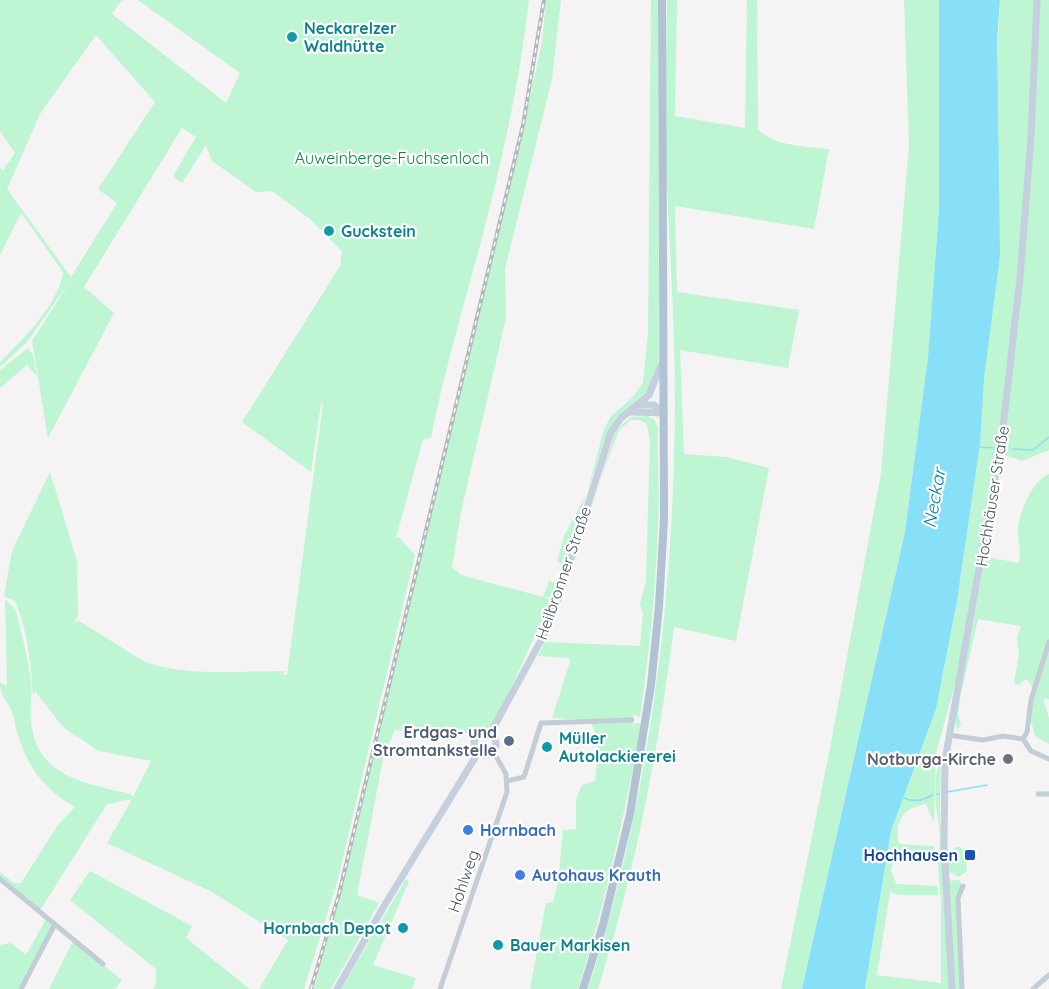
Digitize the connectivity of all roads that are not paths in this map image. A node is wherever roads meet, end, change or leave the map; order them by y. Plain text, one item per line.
1 (662, 0) edge
2 (1037, 0) edge
3 (664, 358) junction
4 (638, 406) junction
5 (631, 412) junction
6 (664, 413) junction
7 (1049, 642) edge
8 (632, 720) dead end
9 (490, 734) junction
10 (948, 735) junction
11 (1023, 739) junction
12 (494, 751) junction
13 (478, 753) junction
14 (1049, 759) edge
15 (507, 781) junction
16 (1038, 794) dead end
17 (1049, 794) edge
18 (0, 879) edge
19 (963, 886) dead end
20 (54, 926) junction
21 (103, 964) dead end
22 (1049, 975) edge
23 (21, 989) edge
24 (337, 989) edge
25 (440, 989) edge
26 (583, 989) edge
27 (951, 989) edge
28 (962, 989) edge
29 (1033, 989) edge

1 - 3 main road
2 - 10 main road, Hochhäuser Straße
3 - 4 main road, Heilbronner Straße
3 - 6 main road
4 - 5 main road, Heilbronner Straße
4 - 6 main road
5 - 6 main road
5 - 9 main road, Heilbronner Straße
6 - 26 main road
7 - 11 street
8 - 15 street
9 - 12 main road
9 - 13 main road, Heilbronner Straße
10 - 11 street
10 - 27 main road, Hochhäuser Straße
11 - 14 street
12 - 13 main road
12 - 15 street
13 - 24 main road, Heilbronner Straße
15 - 25 street, Hohlweg
16 - 17 street
18 - 20 street
19 - 28 street
20 - 21 street
20 - 23 street
22 - 29 street

